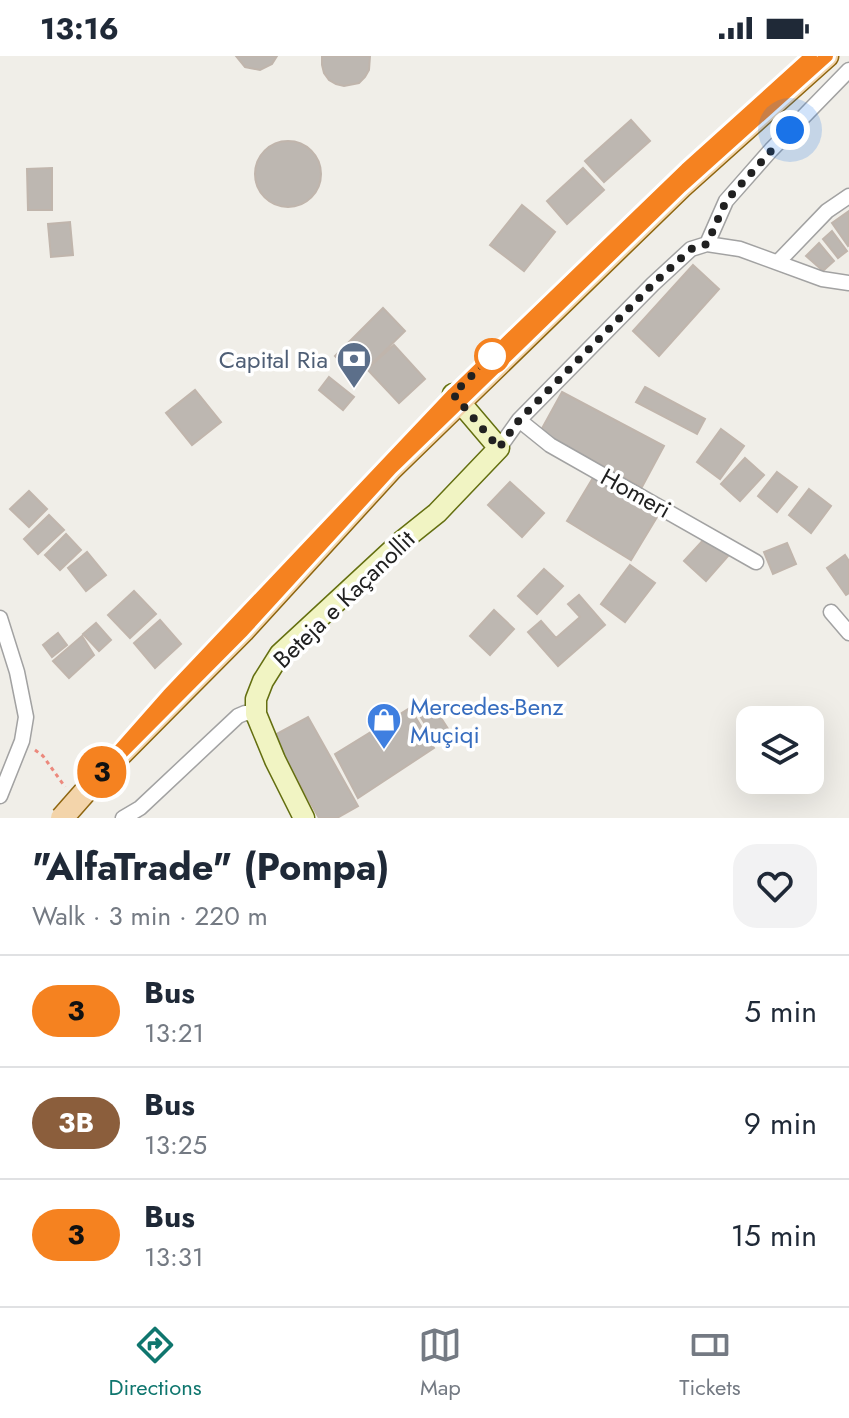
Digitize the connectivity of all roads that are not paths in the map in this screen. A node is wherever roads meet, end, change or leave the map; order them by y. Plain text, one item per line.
1 (811, 56) edge
2 (827, 56) edge
3 (849, 70) edge
4 (849, 196) edge
5 (707, 244) junction
6 (778, 262) junction
7 (849, 283) edge
8 (456, 398) junction
9 (519, 420) junction
10 (499, 448) junction
11 (756, 562) dead end
12 (831, 612) dead end
13 (0, 618) edge
14 (849, 633) edge
15 (256, 714) junction
16 (0, 796) edge
17 (62, 818) edge
18 (123, 818) edge
19 (304, 818) edge

1 - 8 main road
2 - 8 main road
3 - 5 street
4 - 6 street
5 - 6 street
5 - 9 street
6 - 7 street
8 - 10 street
8 - 17 main road, bridge
9 - 10 street
9 - 11 street, Homeri
10 - 15 street, Beteja e Kaçanollit
12 - 14 street
13 - 16 street
15 - 18 street
15 - 19 street

